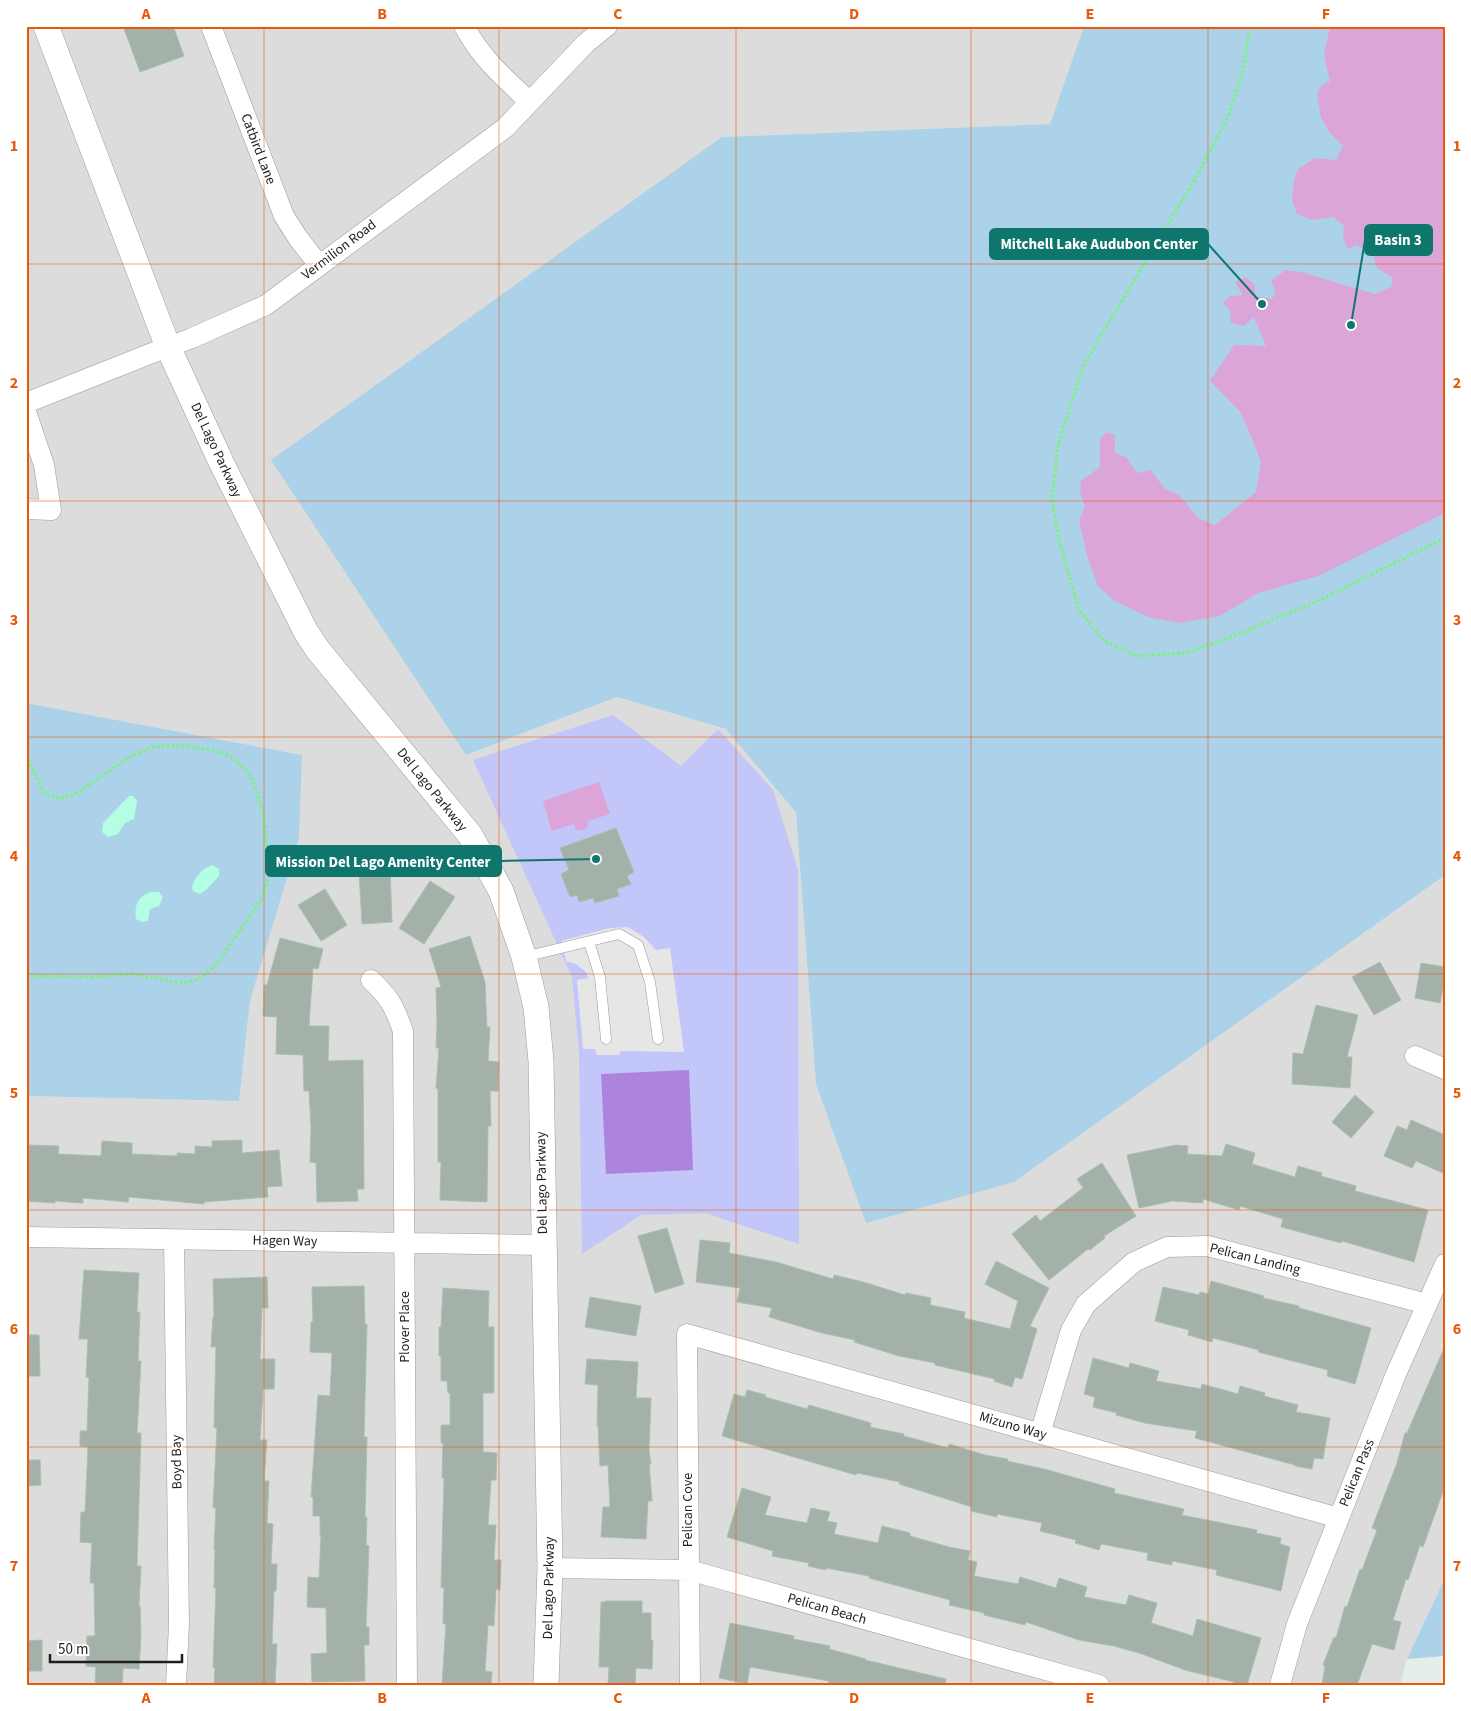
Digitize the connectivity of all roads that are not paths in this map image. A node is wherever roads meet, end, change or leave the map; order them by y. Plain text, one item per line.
1 (46, 26) edge
2 (210, 26) edge
3 (464, 26) edge
4 (607, 26) edge
5 (530, 102) junction
6 (319, 265) junction
7 (168, 347) junction
8 (26, 403) edge
9 (26, 412) edge
10 (26, 509) edge
11 (589, 942) junction
12 (524, 957) junction
13 (371, 980) dead end
14 (606, 1039) dead end
15 (658, 1040) dead end
16 (1415, 1056) dead end
17 (1445, 1069) edge
18 (26, 1237) edge
19 (174, 1240) junction
20 (404, 1243) junction
21 (543, 1245) junction
22 (1445, 1264) edge
23 (1427, 1304) junction
24 (687, 1334) joint
25 (1040, 1434) junction
26 (1339, 1518) junction
27 (550, 1568) junction
28 (689, 1570) junction
29 (176, 1685) edge
30 (407, 1685) edge
31 (546, 1685) edge
32 (690, 1685) edge
33 (1099, 1685) edge
34 (1280, 1685) edge

1 - 7 street, Del Lago Parkway
2 - 6 street, Catbird Lane
3 - 5 street
4 - 5 street, Vermilion Road
5 - 6 street, Vermilion Road
6 - 7 street, Vermilion Road
7 - 8 street, Vermilion Road
7 - 12 street, Del Lago Parkway
9 - 10 street
11 - 12 lane
11 - 14 lane
11 - 15 lane
12 - 21 street, Del Lago Parkway
13 - 20 street, Plover Place
16 - 17 street
18 - 19 street, Hagen Way
19 - 20 street, Hagen Way
19 - 29 street, Boyd Bay
20 - 21 street, Hagen Way
20 - 30 street, Plover Place
21 - 27 street, Del Lago Parkway
22 - 23 street, Pelican Pass
23 - 25 street, Pelican Landing
23 - 26 street, Pelican Pass
24 - 25 street, Mizuno Way
24 - 28 street, Pelican Cove
25 - 26 street, Mizuno Way
26 - 34 street, Pelican Pass
27 - 28 street, Pelican Beach
27 - 31 street, Del Lago Parkway
28 - 32 street, Pelican Cove
28 - 33 street, Pelican Beach

